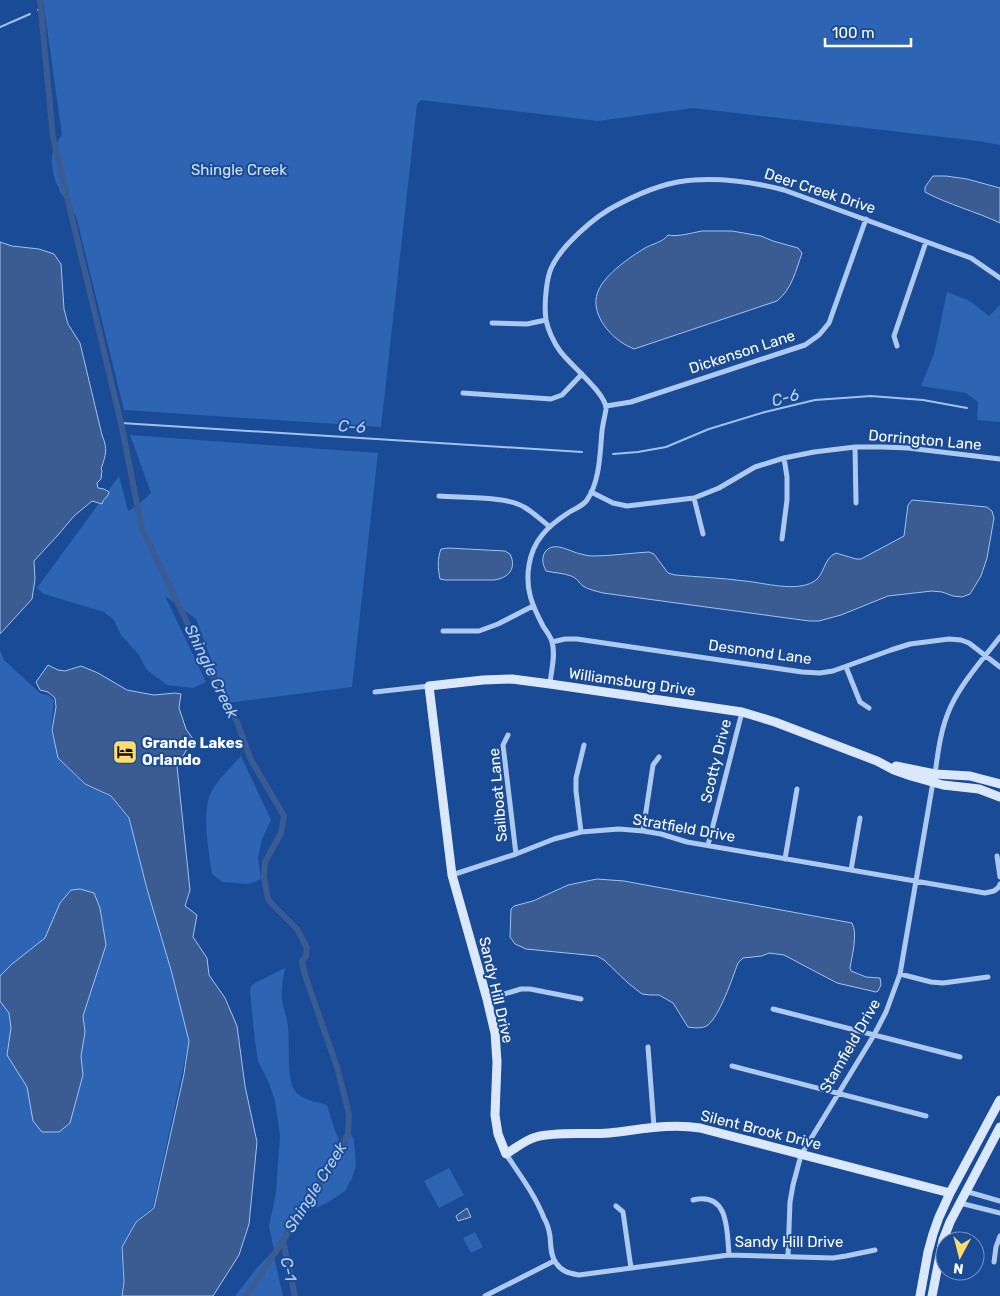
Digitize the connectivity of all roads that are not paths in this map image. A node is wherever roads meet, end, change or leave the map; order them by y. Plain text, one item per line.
1 (866, 219) junction
2 (926, 242) junction
3 (1000, 278) edge
4 (546, 320) junction
5 (492, 323) dead end
6 (897, 346) dead end
7 (582, 374) junction
8 (463, 393) dead end
9 (606, 406) junction
10 (855, 447) junction
11 (784, 458) junction
12 (1000, 459) edge
13 (591, 492) junction
14 (439, 496) dead end
15 (694, 498) junction
16 (856, 503) dead end
17 (549, 526) junction
18 (703, 534) dead end
19 (782, 539) dead end
20 (533, 606) junction
21 (443, 631) dead end
22 (1000, 637) edge
23 (552, 642) junction
24 (986, 656) junction
25 (846, 666) junction
26 (1000, 667) edge
27 (550, 684) junction
28 (429, 686) junction
29 (374, 692) dead end
30 (869, 708) dead end
31 (742, 712) junction
32 (508, 736) dead end
33 (584, 746) dead end
34 (659, 757) dead end
35 (934, 778) junction
36 (1000, 784) edge
37 (797, 789) dead end
38 (1000, 797) edge
39 (860, 818) dead end
40 (643, 831) junction
41 (581, 832) junction
42 (708, 845) junction
43 (516, 854) junction
44 (997, 856) dead end
45 (785, 859) junction
46 (851, 870) junction
47 (452, 875) junction
48 (1000, 877) edge
49 (916, 882) junction
50 (1000, 884) edge
51 (900, 974) junction
52 (988, 977) dead end
53 (488, 999) junction
54 (581, 999) dead end
55 (773, 1009) dead end
56 (874, 1035) junction
57 (648, 1047) dead end
58 (960, 1057) dead end
59 (732, 1066) dead end
60 (838, 1094) junction
61 (1000, 1100) edge
62 (926, 1116) dead end
63 (654, 1127) junction
64 (1000, 1127) edge
65 (506, 1154) junction
66 (801, 1154) junction
67 (965, 1191) junction
68 (950, 1194) junction
69 (693, 1200) dead end
70 (1000, 1201) edge
71 (959, 1203) junction
72 (616, 1206) dead end
73 (1000, 1213) edge
74 (1000, 1236) edge
75 (876, 1250) dead end
76 (729, 1255) junction
77 (788, 1256) junction
78 (554, 1261) junction
79 (994, 1262) dead end
80 (631, 1268) junction
81 (485, 1296) edge
82 (920, 1296) edge
83 (932, 1296) edge

1 - 2 street, Deer Creek Drive
1 - 4 street, Deer Creek Drive
1 - 9 street, Dickenson Lane
2 - 3 street, Deer Creek Drive
2 - 6 street
4 - 5 street
4 - 7 street, Deer Creek Drive
7 - 8 street
7 - 9 street, Deer Creek Drive
9 - 13 street
10 - 11 street, Dorrington Lane
10 - 12 street, Dorrington Lane
10 - 16 street
11 - 15 street, Dorrington Lane
11 - 19 street
13 - 15 street, Dorrington Lane
13 - 17 street
14 - 17 street
15 - 18 street
17 - 20 street
20 - 21 street
20 - 23 street
22 - 24 street
23 - 25 street, Desmond Lane
23 - 27 street
24 - 25 street, Desmond Lane
24 - 26 street, Desmond Lane
24 - 35 street
25 - 30 street
27 - 28 street, Williamsburg Drive
27 - 31 street, Williamsburg Drive
28 - 29 street, Williamsburg Drive
28 - 47 street, Sandy Hill Drive
31 - 35 street, Williamsburg Drive
31 - 42 street, Scotty Drive
32 - 43 street, Sailboat Lane
33 - 41 street
34 - 40 street
35 - 36 street
35 - 38 street
35 - 49 street, Stamfield Drive
37 - 45 street
39 - 46 street
40 - 41 street, Stratfield Drive
40 - 42 street, Stratfield Drive
41 - 43 street, Stratfield Drive
42 - 45 street, Stratfield Drive
43 - 47 street, Stratfield Drive
44 - 48 street
45 - 46 street, Stratfield Drive
46 - 49 street, Stratfield Drive
47 - 53 street, Sandy Hill Drive
49 - 50 street, Stratfield Drive
49 - 51 street, Stamfield Drive
51 - 52 street
51 - 56 street, Stamfield Drive
53 - 54 street
53 - 65 street, Sandy Hill Drive
55 - 56 street
56 - 58 street
56 - 60 street, Stamfield Drive
57 - 63 street
59 - 60 street
60 - 62 street
60 - 66 street, Stamfield Drive
61 - 68 street
63 - 65 street, Silent Brook Drive
63 - 66 street, Silent Brook Drive
64 - 67 street
65 - 78 street, Sandy Hill Drive
66 - 68 street, Silent Brook Drive
66 - 77 street, Stamfield Drive
67 - 70 street
67 - 71 street
68 - 82 street
69 - 76 street
71 - 73 street
71 - 83 street
72 - 80 street
74 - 79 street
75 - 77 street, Sandy Hill Drive
76 - 77 street, Sandy Hill Drive
76 - 80 street, Sandy Hill Drive
78 - 80 street, Sandy Hill Drive
78 - 81 street

